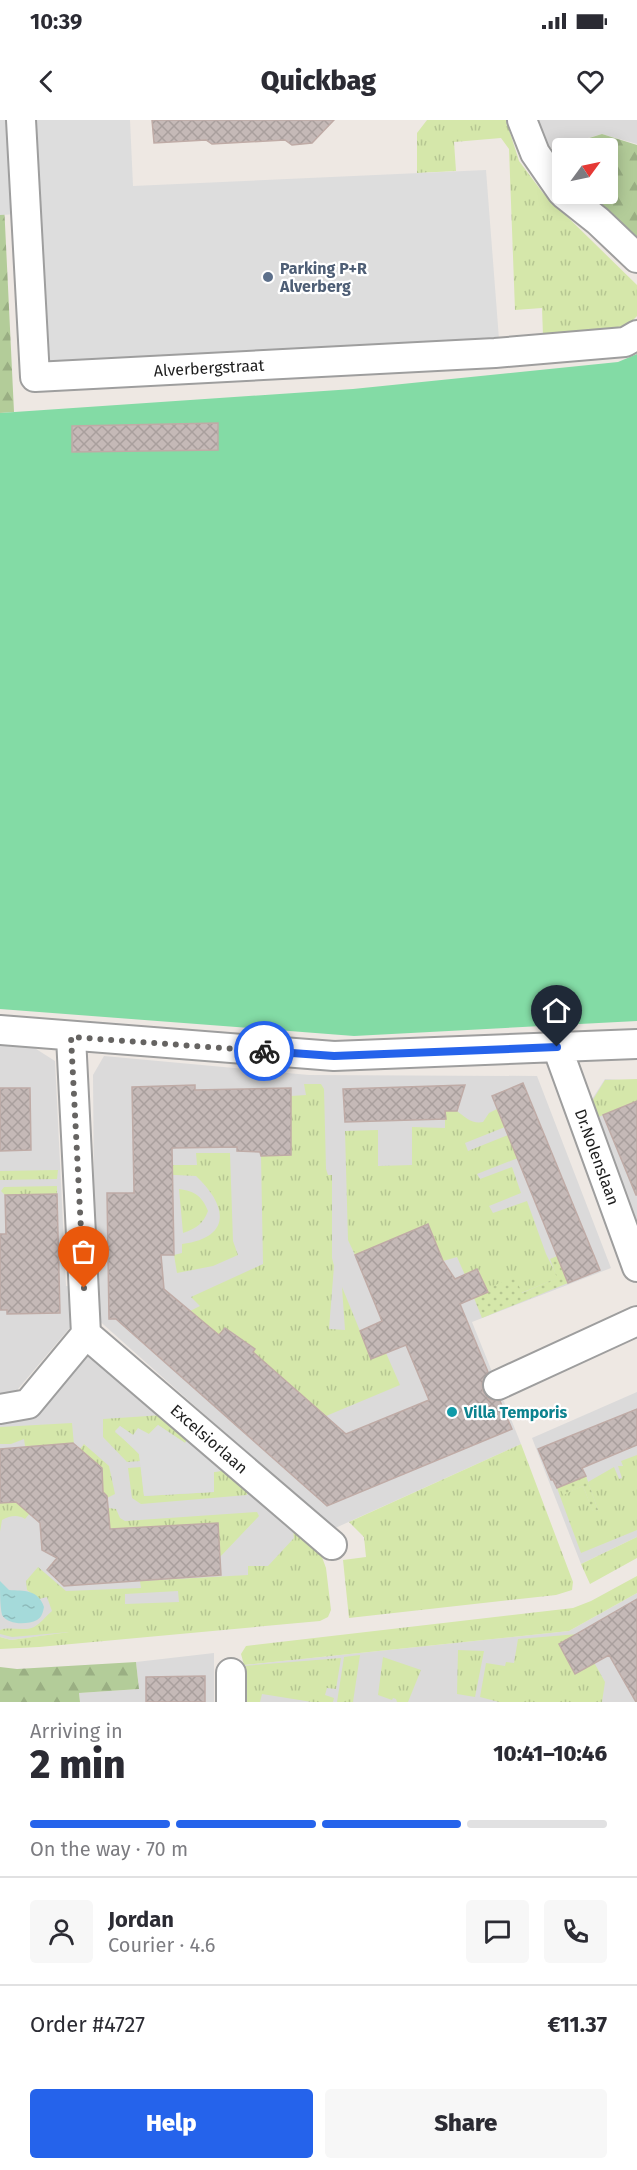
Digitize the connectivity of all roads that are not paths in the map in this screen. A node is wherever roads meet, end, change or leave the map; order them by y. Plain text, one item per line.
1 (21, 120) edge
2 (522, 120) edge
3 (552, 177) edge
4 (577, 204) edge
5 (637, 258) edge
6 (637, 335) edge
7 (0, 1030) edge
8 (71, 1037) junction
9 (637, 1044) edge
10 (557, 1047) junction
11 (637, 1267) edge
12 (637, 1322) edge
13 (86, 1334) junction
14 (498, 1385) dead end
15 (0, 1409) edge
16 (332, 1545) dead end
17 (231, 1673) dead end
18 (231, 1702) edge

1 - 6 street, Alverbergstraat
2 - 3 street
4 - 5 street
7 - 8 street
8 - 10 street
8 - 13 street
9 - 10 street
10 - 11 street, Dr.Nolenslaan
12 - 14 street
13 - 15 street
13 - 16 street, Excelsiorlaan
17 - 18 street

